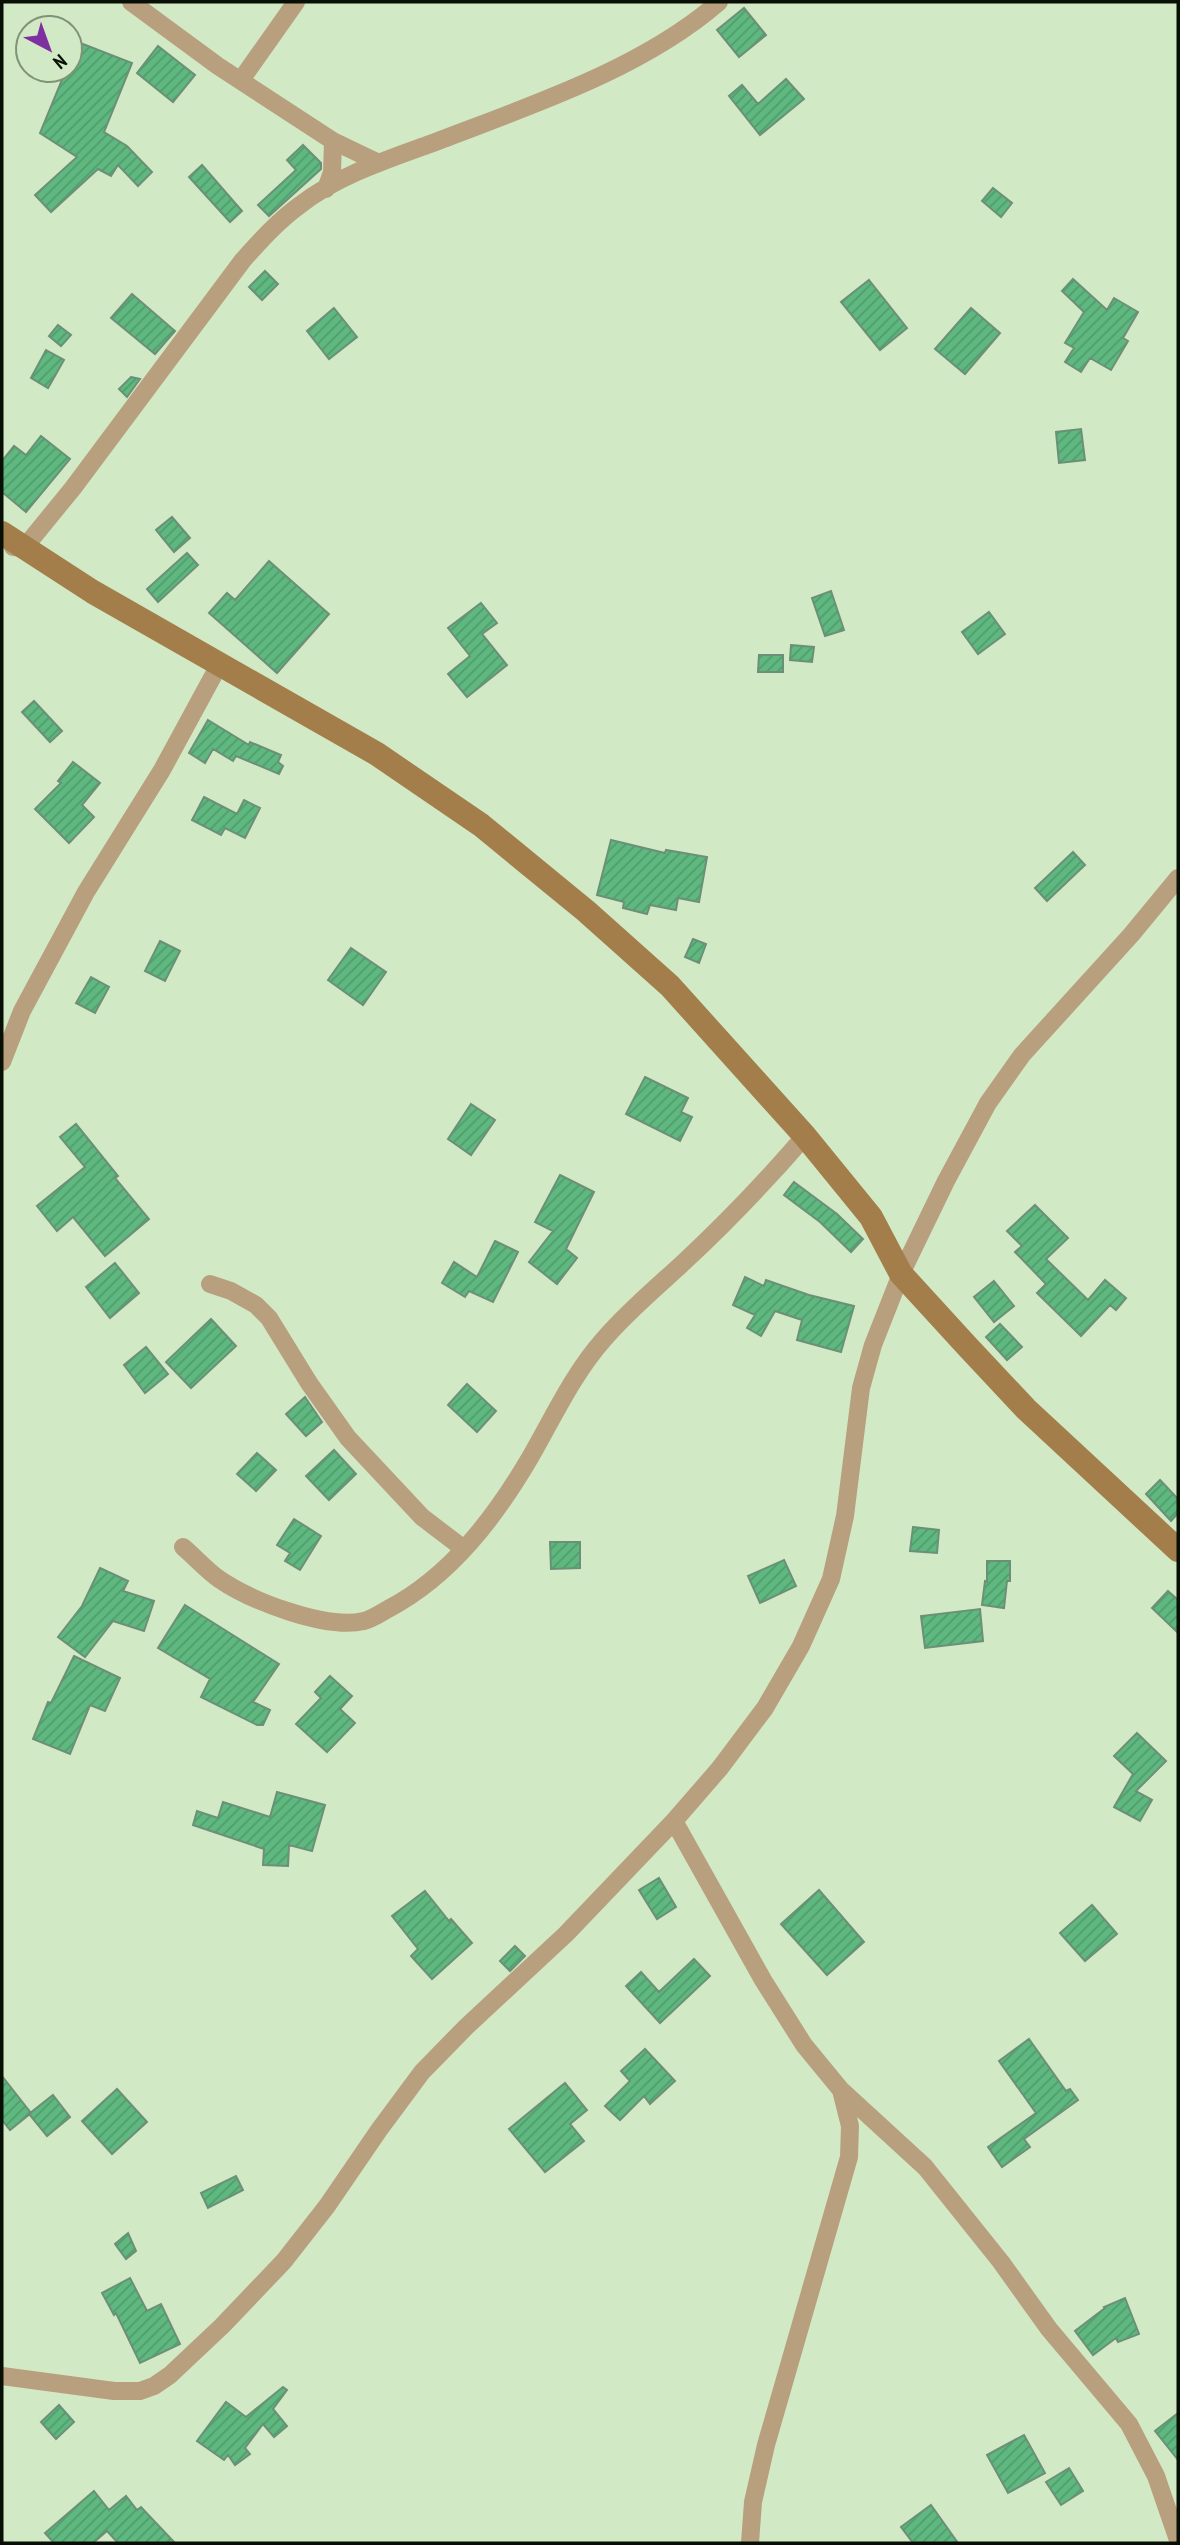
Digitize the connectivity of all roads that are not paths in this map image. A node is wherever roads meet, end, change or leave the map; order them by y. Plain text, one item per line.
1 (131, 2) edge
2 (296, 2) edge
3 (719, 2) edge
4 (240, 80) junction
5 (332, 141) junction
6 (379, 163) junction
7 (326, 189) junction
8 (2, 533) edge
9 (13, 547) edge
10 (219, 665) junction
11 (1178, 878) edge
12 (2, 1062) edge
13 (805, 1136) junction
14 (901, 1274) junction
15 (210, 1284) dead end
16 (183, 1547) dead end
17 (464, 1549) junction
18 (1178, 1550) edge
19 (674, 1821) junction
20 (841, 2090) junction
21 (2, 2376) edge
22 (1178, 2540) edge
23 (750, 2543) edge

1 - 4 street
2 - 4 street
3 - 6 street
4 - 5 street
5 - 6 street
5 - 7 street
6 - 7 street
7 - 9 street
8 - 9 street
9 - 10 street
10 - 12 street
10 - 13 street
11 - 14 street
13 - 14 street
13 - 17 street
14 - 18 street
14 - 19 street
15 - 17 street
16 - 17 street
19 - 20 street
19 - 21 street
20 - 22 street
20 - 23 street

